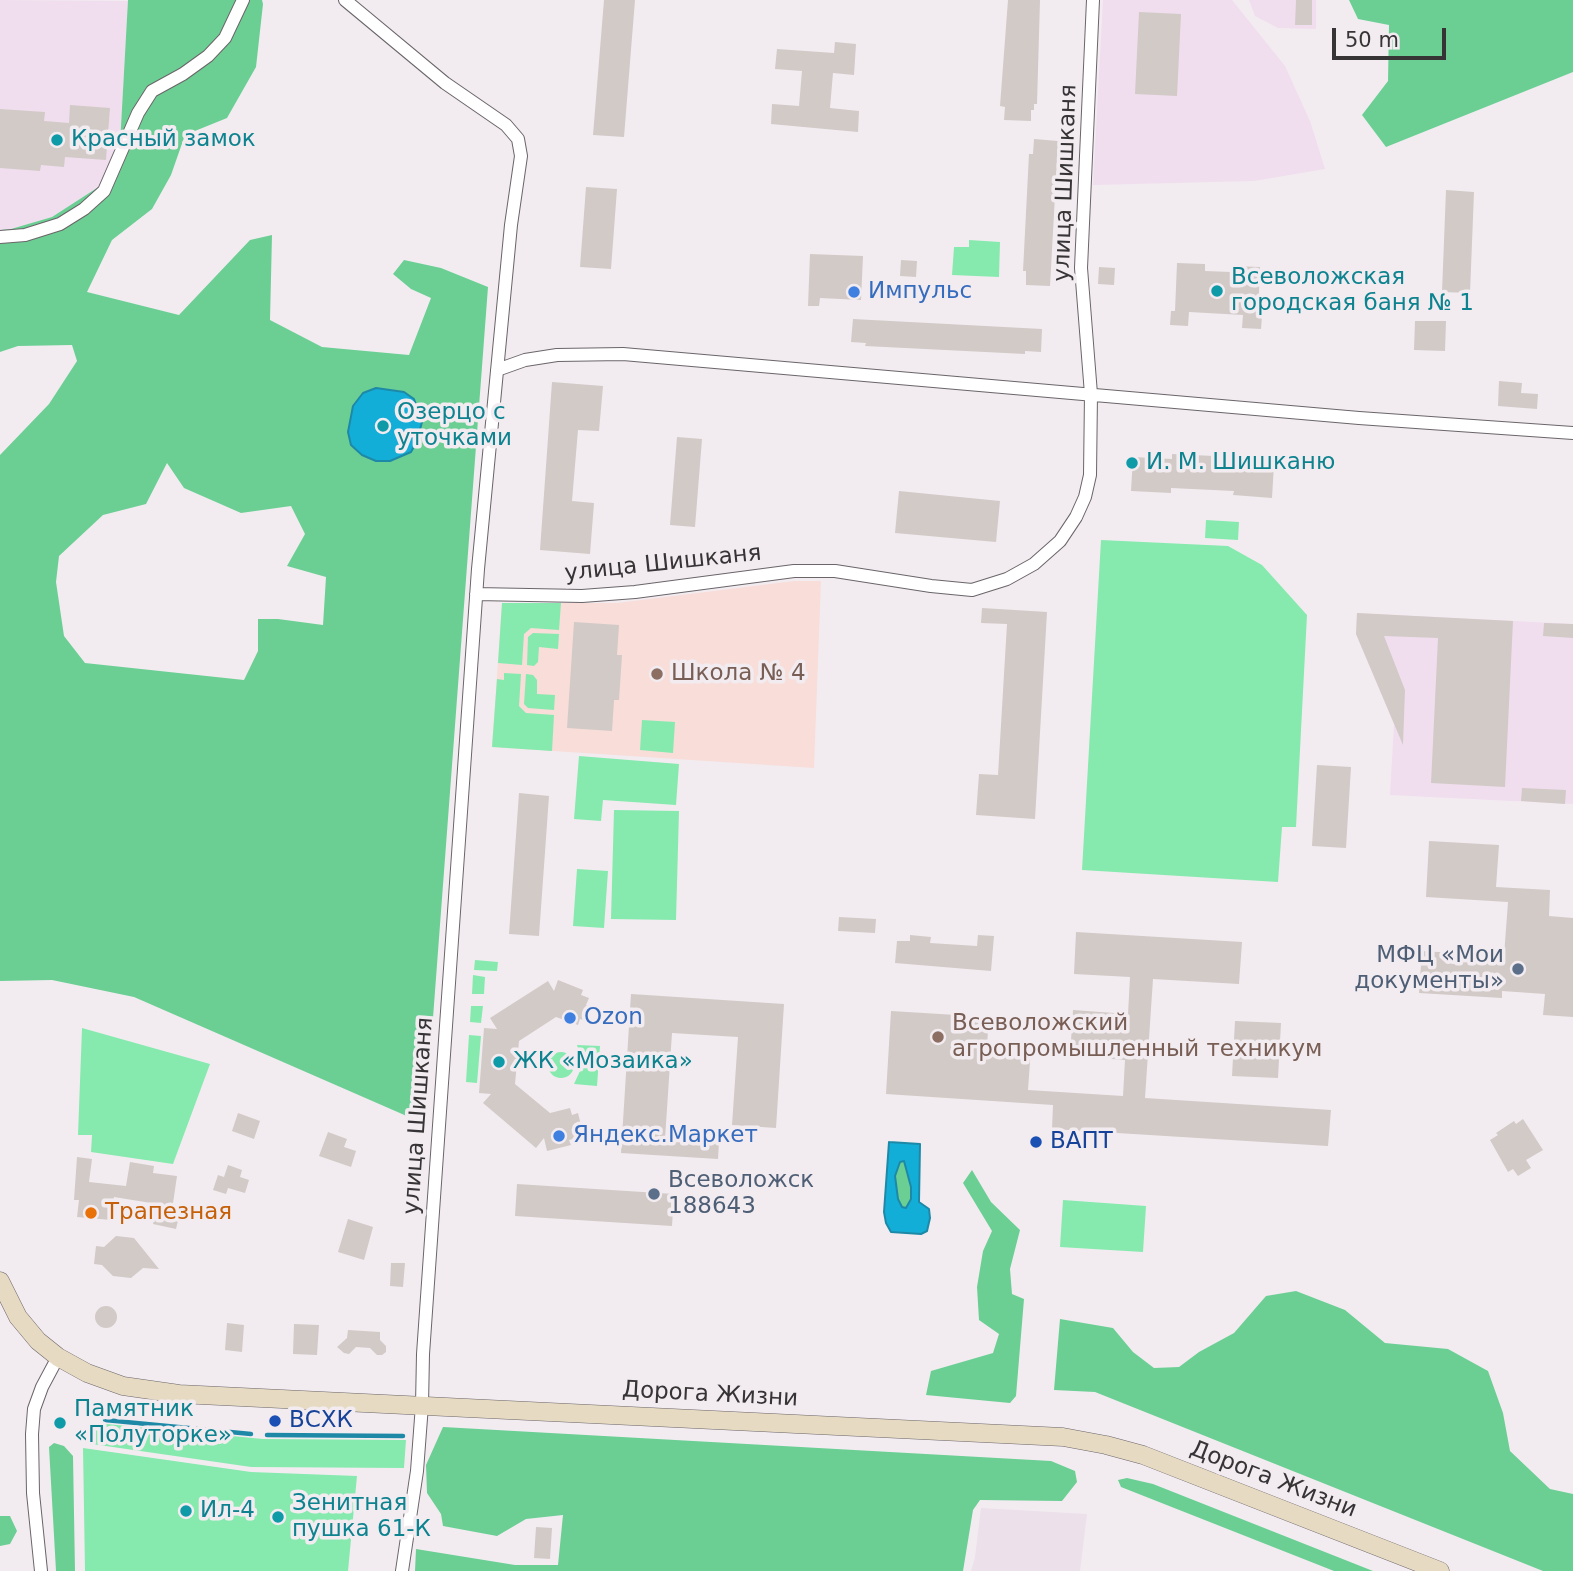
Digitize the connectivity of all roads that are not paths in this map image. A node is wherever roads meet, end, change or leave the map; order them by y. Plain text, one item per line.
1 (243, 0) edge
2 (345, 0) edge
3 (1093, 0) edge
4 (0, 237) edge
5 (497, 370) junction
6 (1091, 394) junction
7 (1573, 433) edge
8 (476, 594) junction
9 (0, 1281) edge
10 (58, 1357) junction
11 (422, 1405) junction
12 (41, 1571) edge
13 (402, 1571) edge
14 (1440, 1571) edge

1 - 4 street
2 - 5 street
3 - 6 street, улица Шишканя
5 - 6 street
5 - 8 street
6 - 7 street
6 - 8 street, улица Шишканя
8 - 11 street, улица Шишканя
9 - 10 main road, Дорога Жизни
10 - 11 main road, Дорога Жизни
10 - 12 street
11 - 13 street, улица Шишканя
11 - 14 main road, Дорога Жизни

